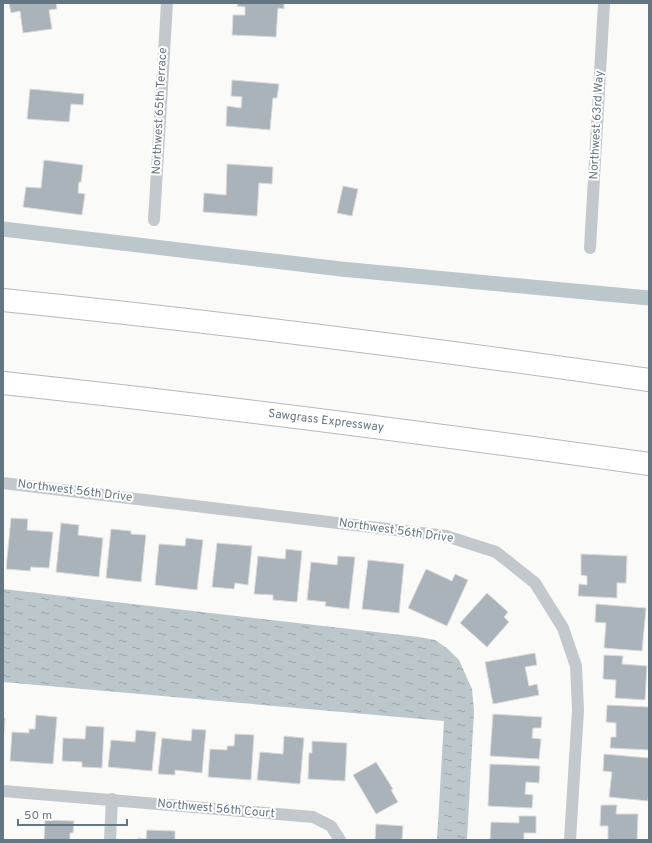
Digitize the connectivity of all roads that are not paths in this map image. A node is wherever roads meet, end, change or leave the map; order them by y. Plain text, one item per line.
1 (166, 3) edge
2 (604, 3) edge
3 (154, 220) dead end
4 (590, 248) dead end
5 (3, 300) edge
6 (504, 360) junction
7 (649, 365) edge
8 (649, 380) edge
9 (3, 383) edge
10 (649, 464) edge
11 (3, 483) edge
12 (3, 791) edge
13 (112, 799) junction
14 (110, 840) edge
15 (340, 840) edge
16 (570, 840) edge

1 - 3 street, Northwest 65th Terrace
2 - 4 street, Northwest 63rd Way
5 - 6 highway
6 - 7 highway
6 - 8 highway
9 - 10 highway, Sawgrass Expressway
11 - 16 street, Northwest 56th Drive
12 - 13 street, Northwest 56th Court
13 - 14 street
13 - 15 street, Northwest 56th Court

